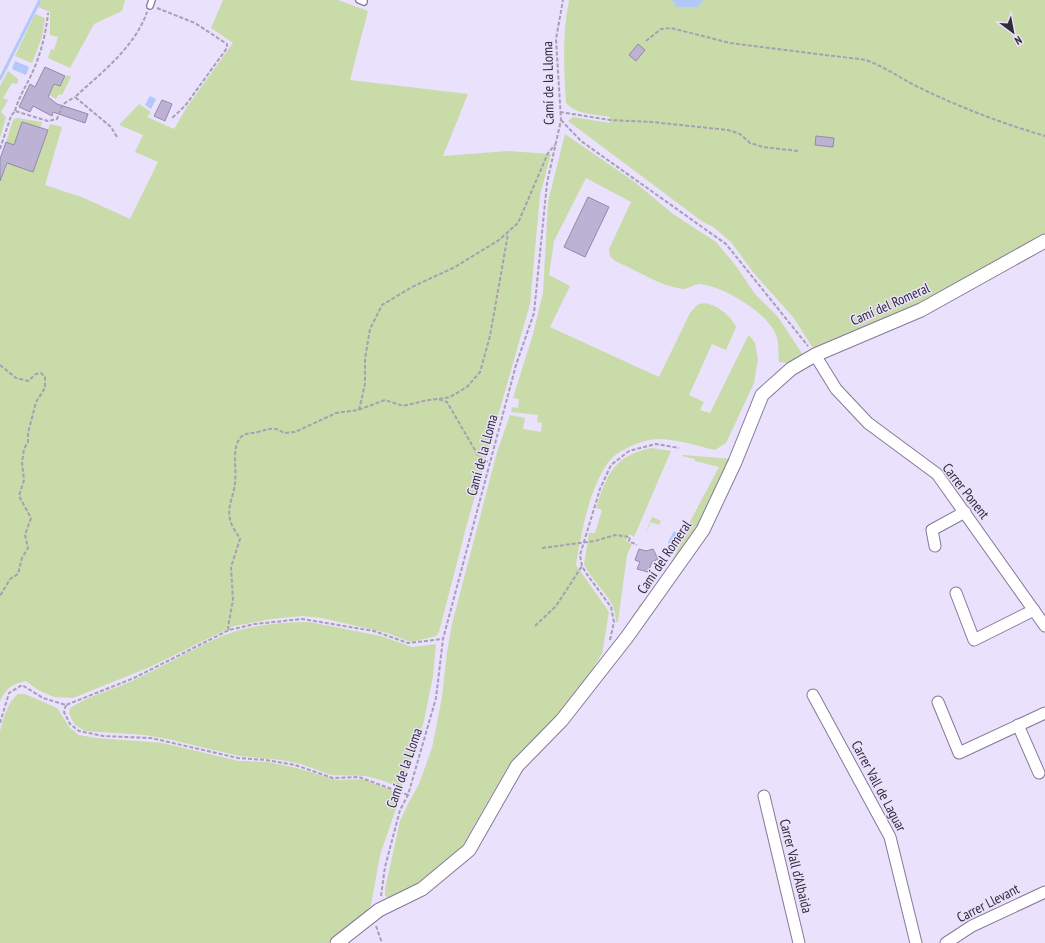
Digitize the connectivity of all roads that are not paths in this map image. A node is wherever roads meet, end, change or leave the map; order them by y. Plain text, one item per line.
1 (359, 0) edge
2 (364, 0) edge
3 (1045, 241) edge
4 (815, 355) junction
5 (965, 512) junction
6 (935, 546) dead end
7 (956, 593) dead end
8 (1034, 610) junction
9 (1045, 626) edge
10 (813, 695) dead end
11 (938, 702) dead end
12 (1045, 713) edge
13 (1018, 725) junction
14 (1039, 773) dead end
15 (764, 796) dead end
16 (1045, 892) edge
17 (337, 943) edge
18 (799, 943) edge
19 (916, 943) edge
20 (946, 943) edge

1 - 2 lane
3 - 4 street, Camí del Romeral
4 - 5 street, Carrer Ponent
4 - 17 street, Camí del Romeral
5 - 6 street
5 - 8 street, Carrer Ponent
7 - 8 street
8 - 9 street, Carrer Ponent
10 - 19 street, Carrer Vall de Laguar
11 - 13 street
12 - 13 street
13 - 14 street
15 - 18 street, Carrer Vall d'Albaida
16 - 20 street, Carrer Llevant

